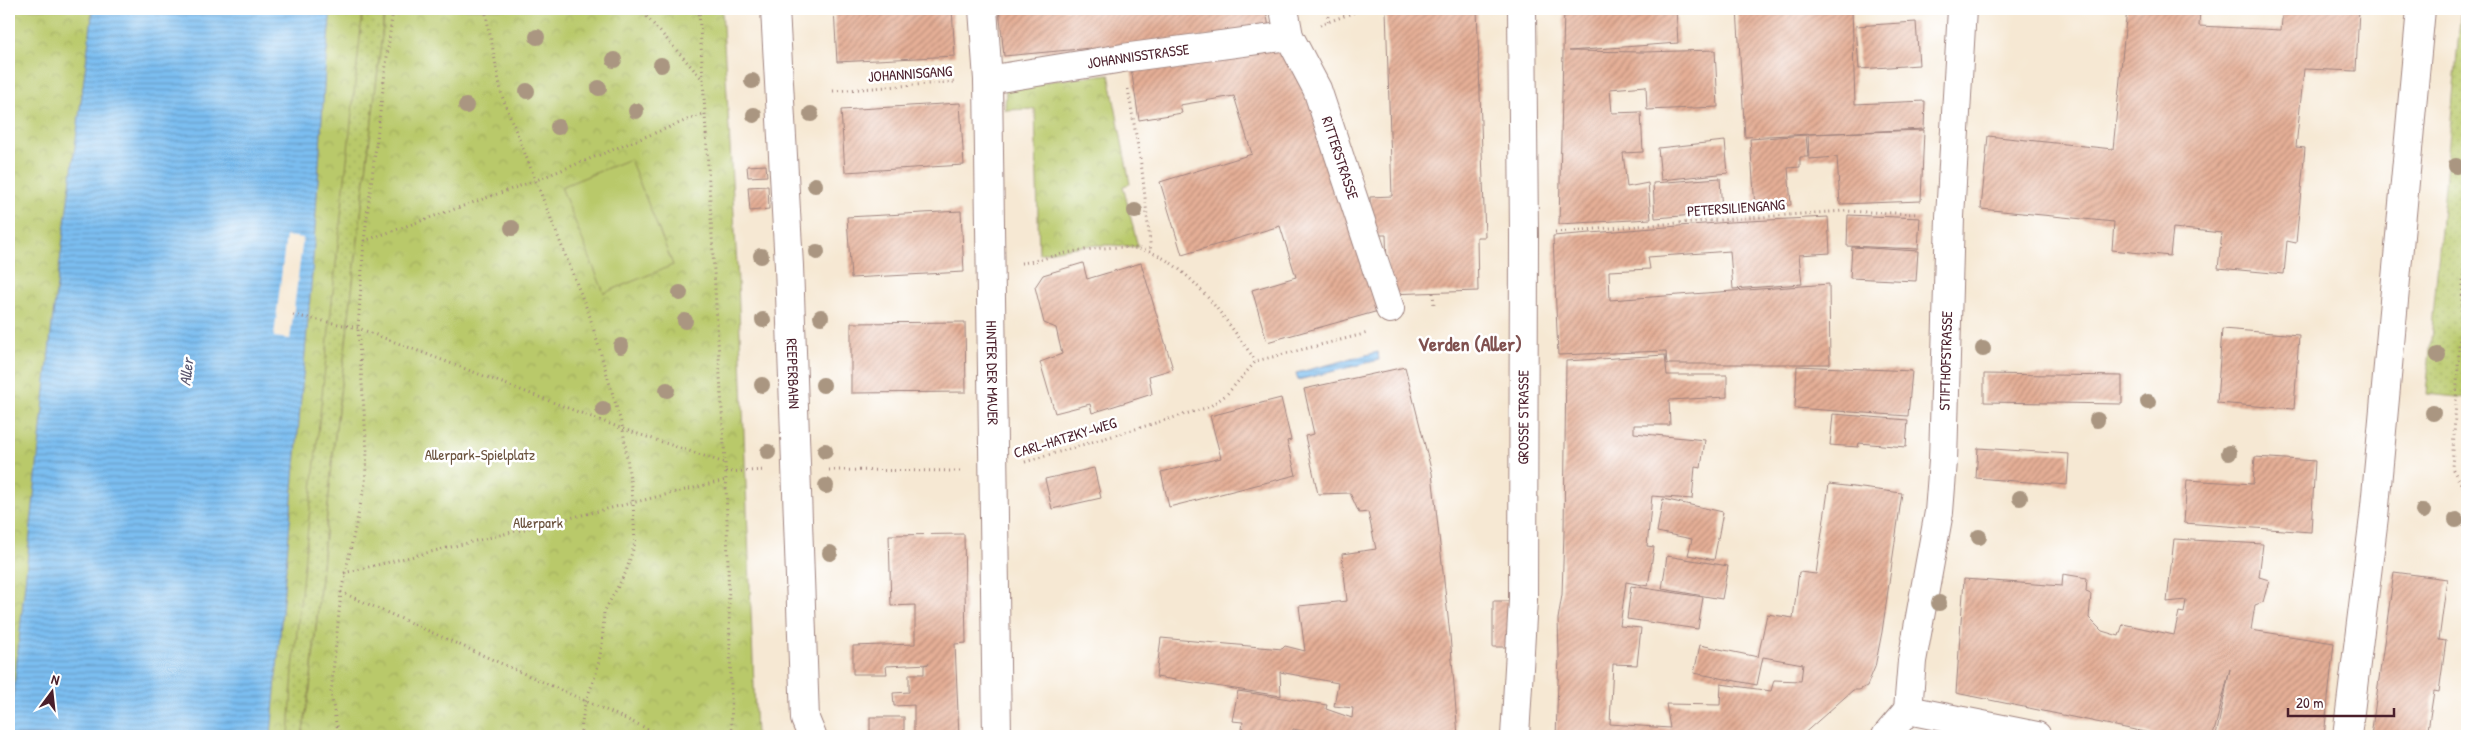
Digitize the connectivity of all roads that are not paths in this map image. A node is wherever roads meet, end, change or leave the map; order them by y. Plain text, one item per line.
1 (775, 9) edge
2 (984, 9) edge
3 (1284, 9) edge
4 (1522, 9) edge
5 (1962, 9) edge
6 (2421, 9) edge
7 (1289, 36) junction
8 (988, 80) junction
9 (1383, 320) road end
10 (1908, 710) junction
11 (812, 736) edge
12 (997, 736) edge
13 (1515, 736) edge
14 (1886, 736) edge
15 (2036, 736) edge
16 (2347, 736) edge

1 - 11 street, REEPERBAHN
2 - 8 street, HINTER DER MAUER
3 - 7 street, RITTERSTRASSE
4 - 13 street, GROSSE STRASSE
5 - 10 street, STIFTHOFSTRASSE
6 - 16 street
7 - 8 street, JOHANNISSTRASSE
7 - 9 street, RITTERSTRASSE
8 - 12 street, HINTER DER MAUER
10 - 14 street
10 - 15 street

